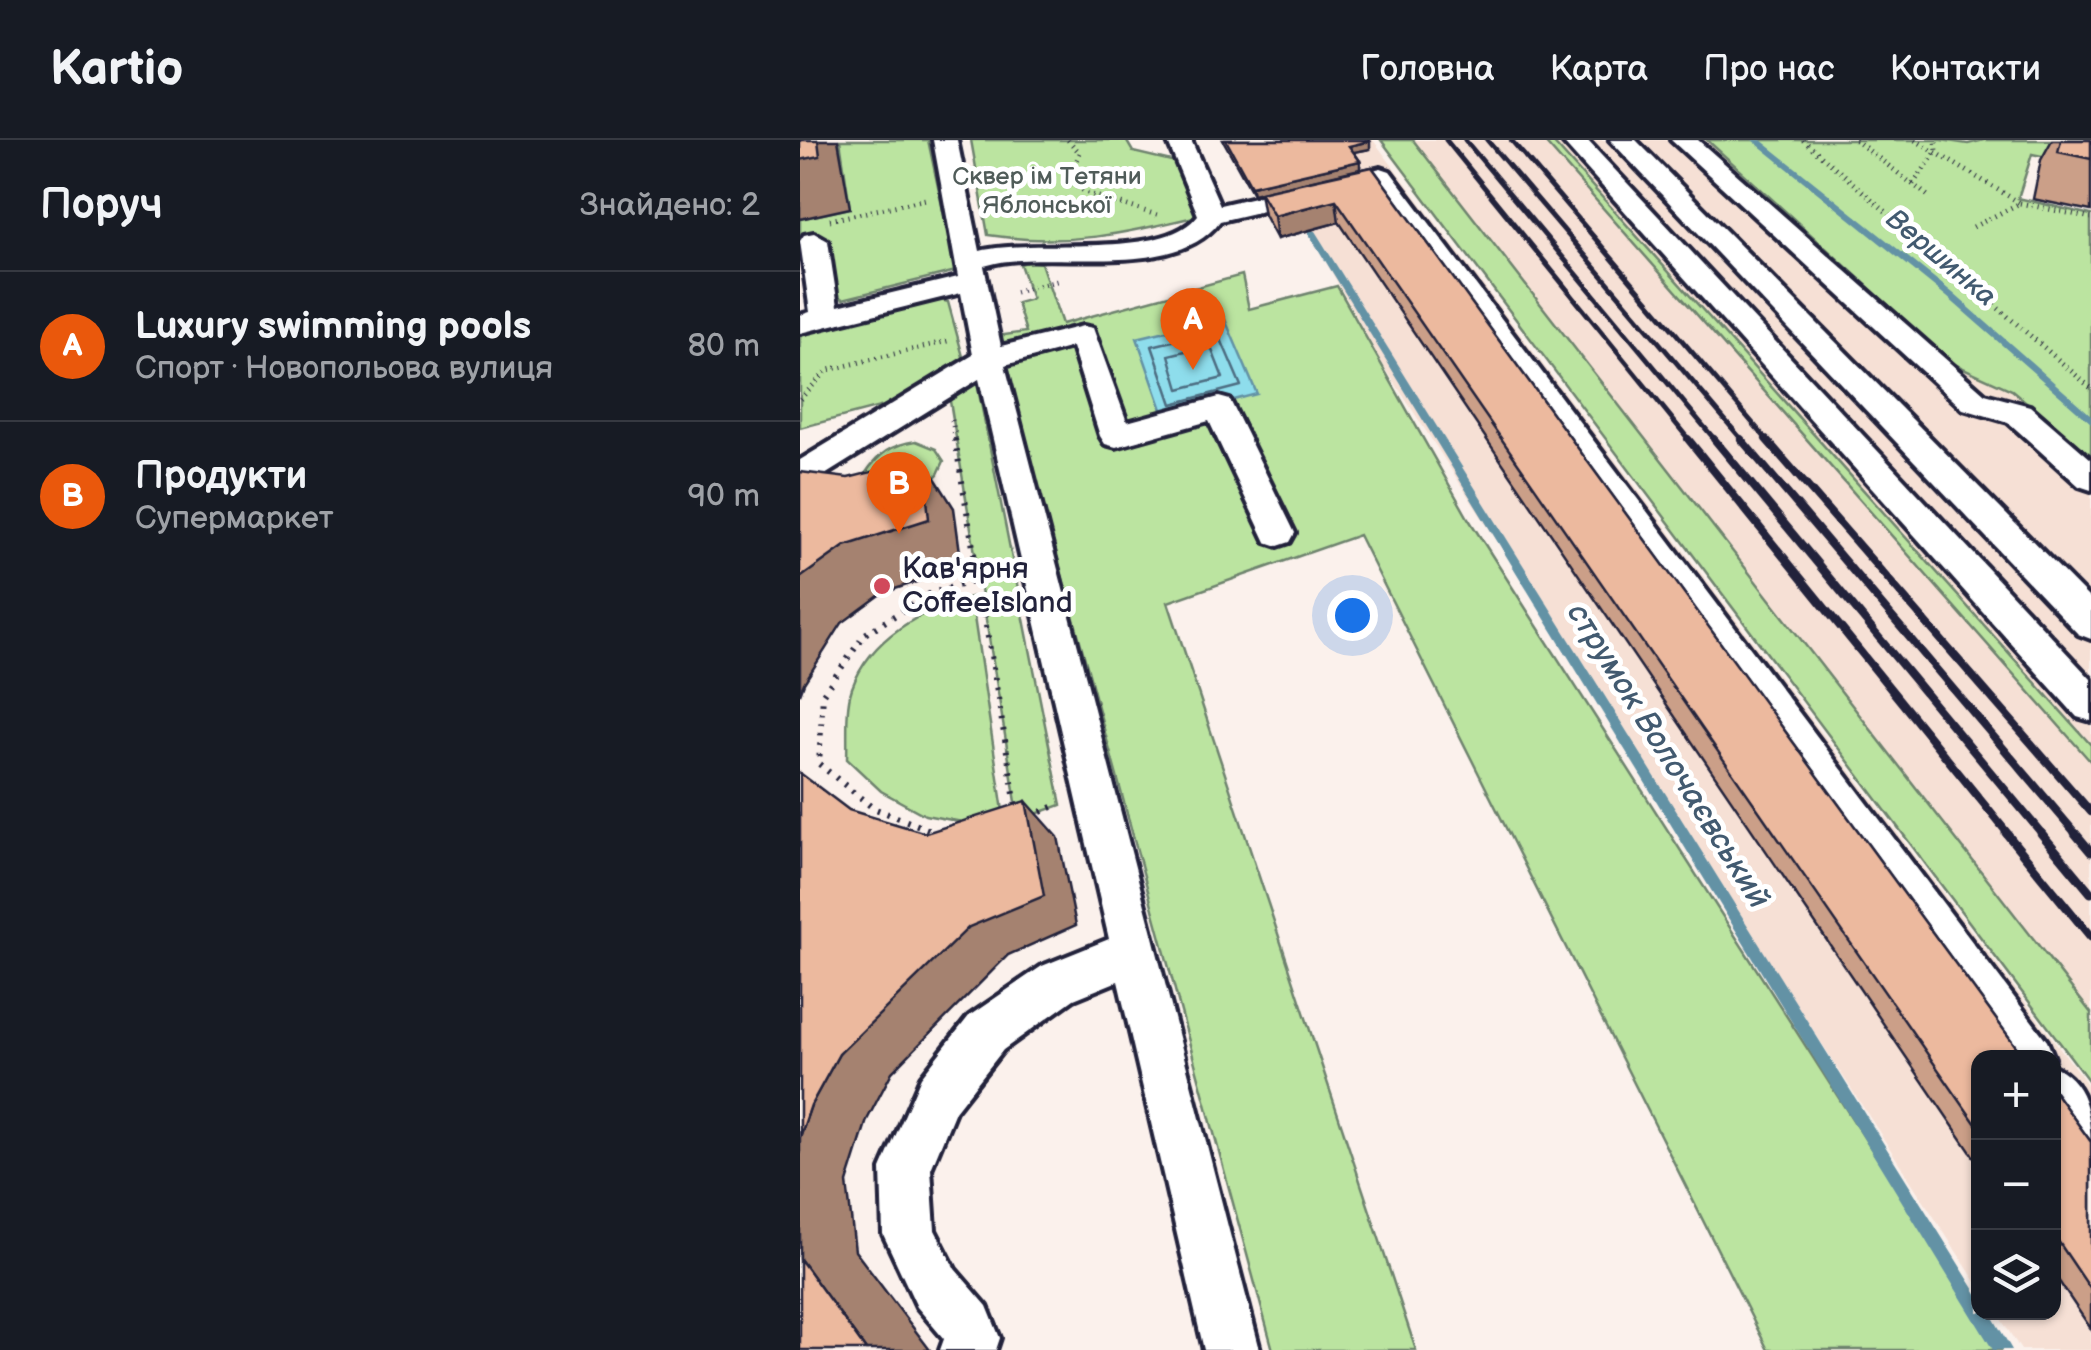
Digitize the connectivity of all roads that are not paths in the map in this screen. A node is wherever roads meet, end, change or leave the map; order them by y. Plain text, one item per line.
1 (945, 140) edge
2 (1178, 140) edge
3 (1573, 140) edge
4 (1622, 140) edge
5 (1684, 140) edge
6 (1211, 215) junction
7 (815, 232) road end
8 (970, 272) junction
9 (812, 321) edge
10 (978, 347) junction
11 (800, 475) edge
12 (2091, 478) edge
13 (1278, 533) dead end
14 (2091, 624) edge
15 (2091, 706) edge
16 (1134, 952) junction
17 (2024, 1050) edge
18 (2061, 1099) edge
19 (2091, 1140) edge
20 (968, 1350) edge
21 (1232, 1350) edge

1 - 8 street
2 - 6 street
3 - 15 street
4 - 14 street
5 - 12 street
6 - 8 street
6 - 17 street
7 - 9 street
8 - 9 street
8 - 10 street
10 - 11 street
10 - 13 street
10 - 16 street
16 - 20 street
16 - 21 street
18 - 19 street

